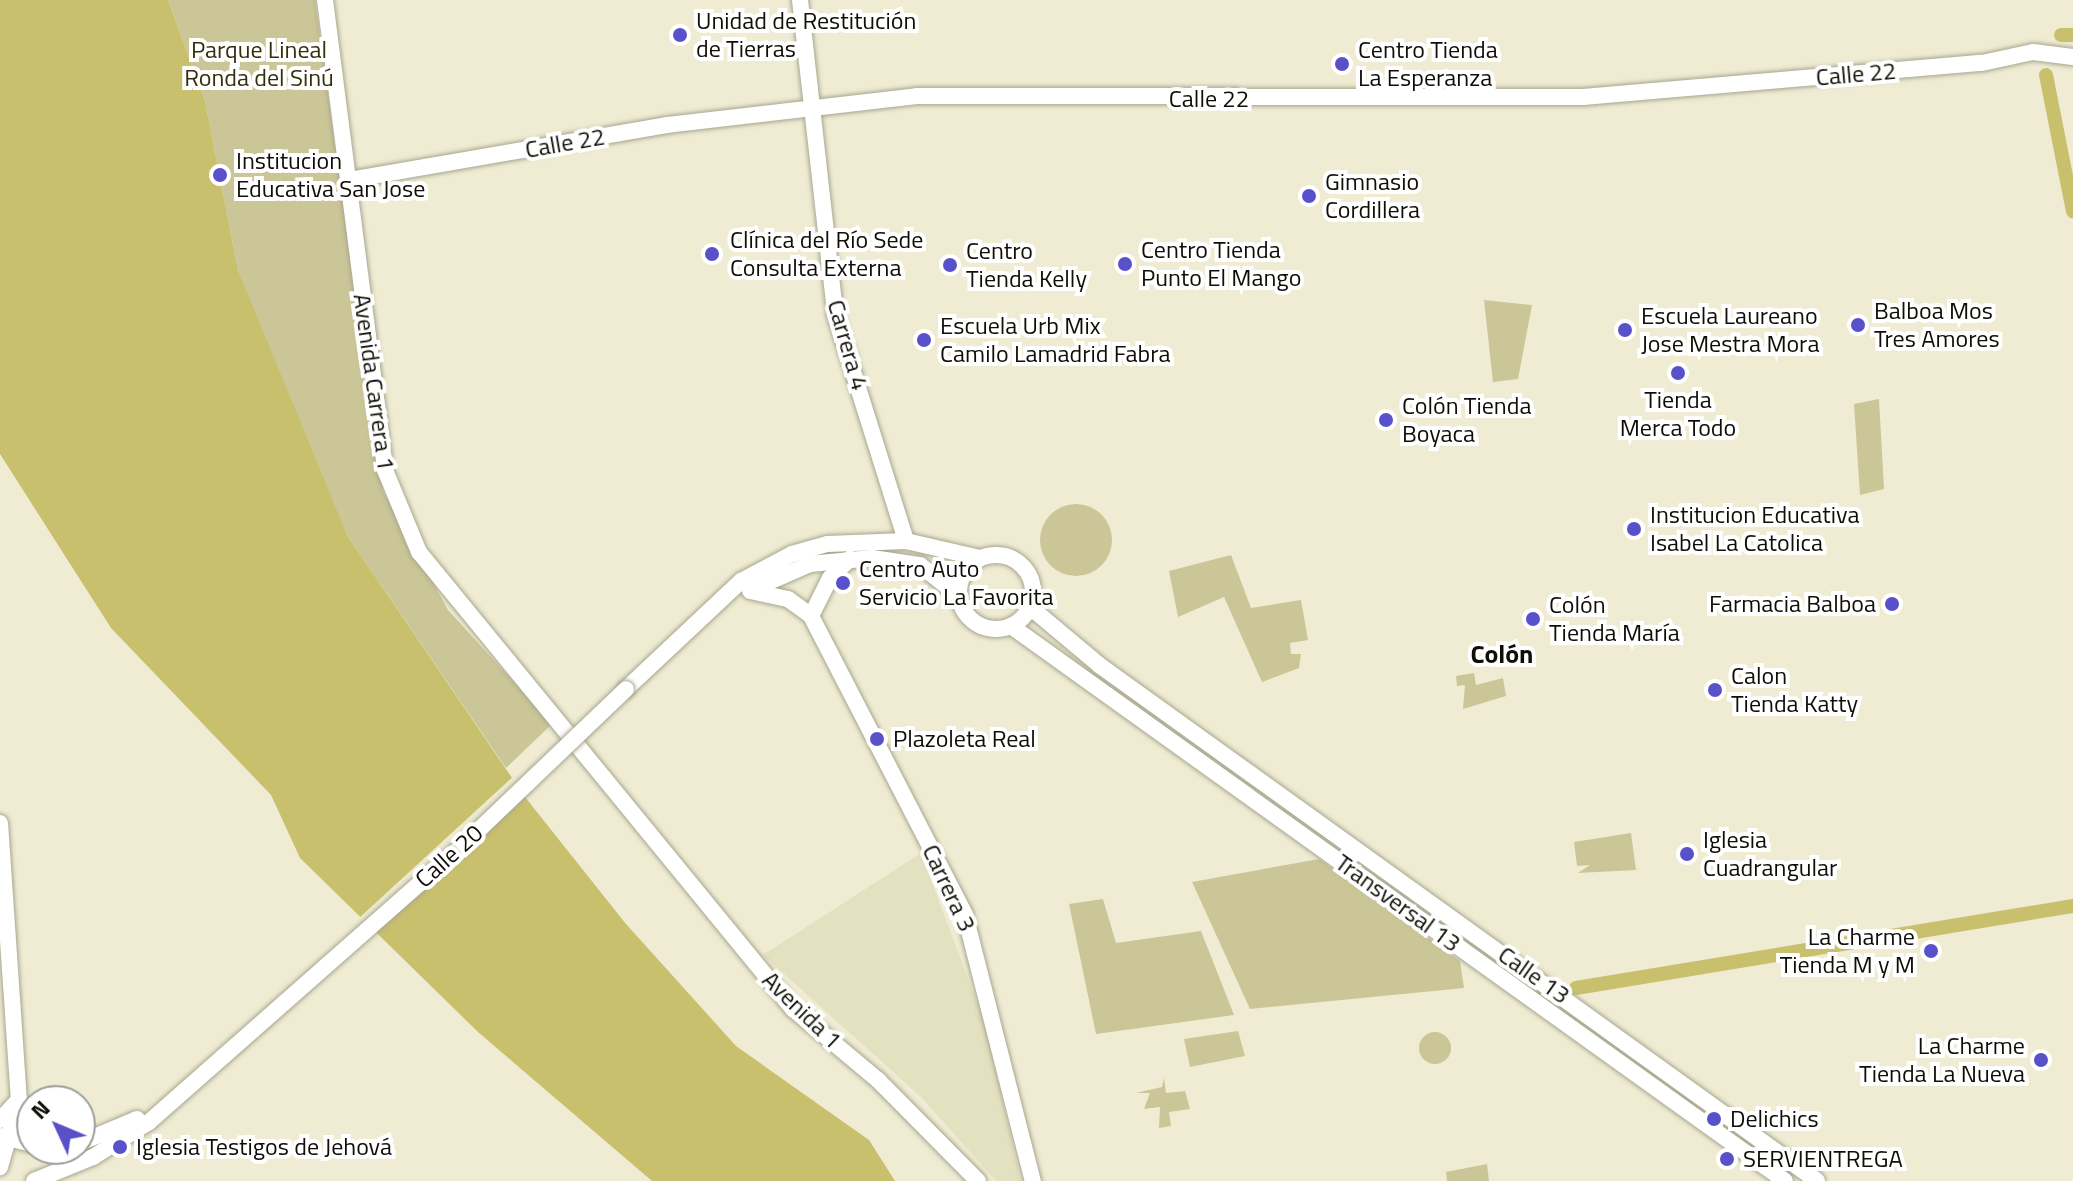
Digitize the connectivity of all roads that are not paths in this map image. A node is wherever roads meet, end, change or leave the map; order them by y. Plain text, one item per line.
1 (325, 0) edge
2 (800, 0) edge
3 (2073, 57) edge
4 (809, 107) junction
5 (349, 180) junction
6 (906, 541) junction
7 (851, 558) junction
8 (980, 558) junction
9 (750, 591) junction
10 (959, 596) junction
11 (1030, 607) junction
12 (811, 616) junction
13 (690, 625) junction
14 (1011, 626) junction
15 (0, 823) edge
16 (642, 824) joint
17 (198, 1078) junction
18 (18, 1085) edge
19 (16, 1103) edge
20 (16, 1109) edge
21 (0, 1120) edge
22 (96, 1136) edge
23 (6, 1137) edge
24 (0, 1167) edge
25 (34, 1181) edge
26 (978, 1181) edge
27 (1033, 1181) edge
28 (1785, 1181) edge
29 (1817, 1181) edge

1 - 5 street, Avenida Carrera 1
2 - 4 street, Carrera 4
3 - 4 street, Calle 22
4 - 5 street, Calle 22
4 - 6 street, Carrera 4
5 - 16 street, Avenida Carrera 1
6 - 8 street
6 - 13 street
7 - 9 street
7 - 10 street
7 - 12 street
8 - 10 street
8 - 11 street
9 - 12 street
9 - 13 street
10 - 14 street
11 - 14 street
11 - 29 street, Calle 13
12 - 27 street, Carrera 3
13 - 17 street, Calle 20, bridge
14 - 28 street, Transversal 13
15 - 18 street
16 - 26 street, Avenida 1
17 - 22 street, Calle 20
17 - 25 street, Calle 20
19 - 21 street
20 - 23 street
23 - 24 street

